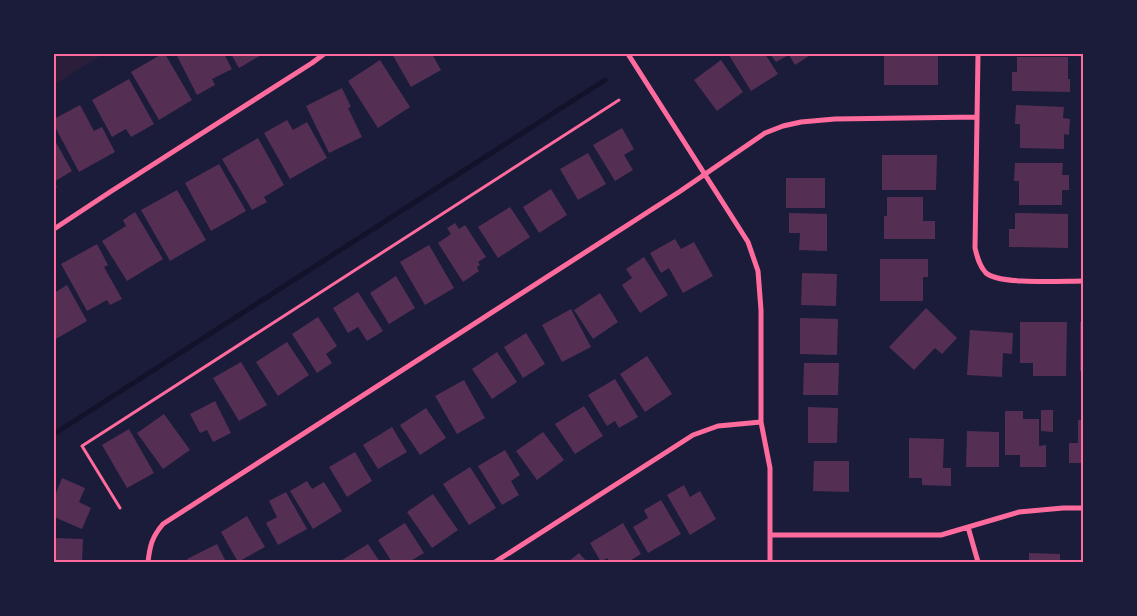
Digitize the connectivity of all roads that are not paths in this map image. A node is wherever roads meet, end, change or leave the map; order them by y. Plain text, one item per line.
1 (324, 54) edge
2 (628, 54) edge
3 (978, 54) edge
4 (977, 117) junction
5 (705, 174) junction
6 (54, 229) edge
7 (1083, 281) edge
8 (761, 422) junction
9 (1083, 508) edge
10 (968, 528) junction
11 (770, 535) junction
12 (148, 562) edge
13 (496, 562) edge
14 (770, 562) edge
15 (978, 562) edge

1 - 6 street
2 - 5 street
3 - 4 street
4 - 5 street
4 - 7 street
5 - 8 street
5 - 12 street
8 - 11 street
8 - 13 street
9 - 10 street
10 - 11 street
10 - 15 street
11 - 14 street

